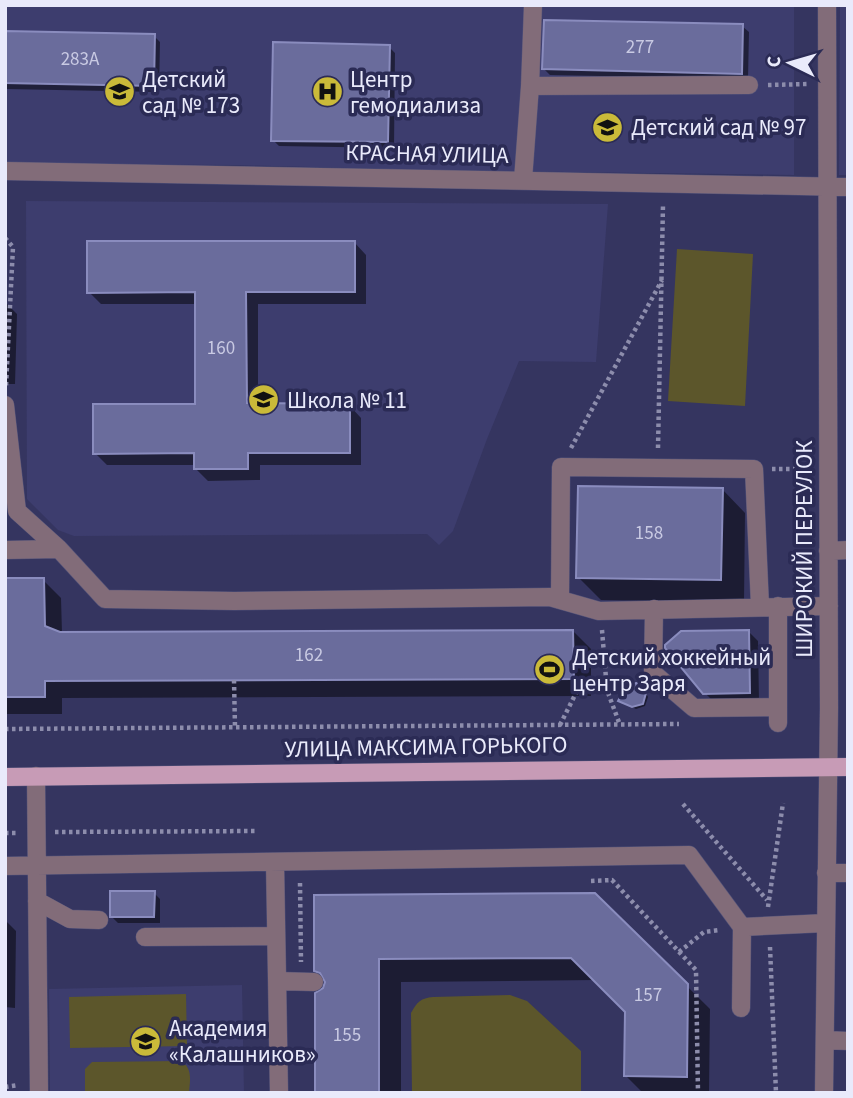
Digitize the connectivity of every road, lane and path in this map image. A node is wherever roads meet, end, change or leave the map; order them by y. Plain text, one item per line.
1 (533, 5) edge
2 (827, 5) edge
3 (808, 84) dead end
4 (749, 85) joint
5 (530, 86) junction
6 (5, 171) edge
7 (523, 180) junction
8 (664, 183) junction
9 (829, 186) junction
10 (848, 187) edge
11 (5, 238) edge
12 (662, 279) junction
13 (829, 332) junction
14 (848, 332) edge
15 (5, 397) edge
16 (5, 405) edge
17 (658, 466) junction
18 (561, 467) junction
19 (754, 469) junction
20 (812, 469) dead end
21 (59, 549) junction
22 (5, 550) edge
23 (848, 550) edge
24 (828, 551) junction
25 (560, 600) junction
26 (760, 606) junction
27 (778, 606) junction
28 (829, 606) junction
29 (654, 609) junction
30 (599, 611) junction
31 (234, 680) dead end
32 (607, 683) junction
33 (620, 724) junction
34 (686, 724) dead end
35 (560, 725) junction
36 (235, 727) junction
37 (5, 729) edge
38 (848, 766) edge
39 (827, 767) junction
40 (36, 776) junction
41 (5, 777) edge
42 (682, 804) dead end
43 (257, 831) dead end
44 (37, 832) junction
45 (5, 833) edge
46 (275, 862) junction
47 (37, 865) junction
48 (5, 866) edge
49 (826, 873) junction
50 (848, 873) edge
51 (585, 881) dead end
52 (275, 883) junction
53 (300, 883) dead end
54 (768, 900) dead end
55 (37, 901) junction
56 (99, 920) dead end
57 (826, 923) junction
58 (742, 927) junction
59 (276, 936) junction
60 (145, 937) dead end
61 (679, 952) junction
62 (277, 981) junction
63 (314, 982) dead end
64 (741, 1008) dead end
65 (825, 1041) junction
66 (848, 1041) edge
67 (39, 1093) edge
68 (279, 1093) edge
69 (698, 1093) edge
70 (824, 1093) edge

1 - 5 street
2 - 9 street, ШИРОКИЙ ПЕРЕУЛОК
3 - 4 path
4 - 5 street
5 - 7 street
6 - 7 street, КРАСНАЯ УЛИЦА
7 - 8 street, КРАСНАЯ УЛИЦА
8 - 9 street, КРАСНАЯ УЛИЦА
8 - 12 path
9 - 10 street, КРАСНАЯ УЛИЦА
9 - 13 street, ШИРОКИЙ ПЕРЕУЛОК
11 - 15 path
12 - 17 path
12 - 18 path
13 - 14 street
13 - 24 street, ШИРОКИЙ ПЕРЕУЛОК
16 - 21 street
17 - 18 street
17 - 19 street
18 - 25 street
19 - 20 path
19 - 26 street
21 - 22 street
21 - 25 street
23 - 24 street
24 - 28 street, ШИРОКИЙ ПЕРЕУЛОК
25 - 30 street
26 - 27 street
26 - 29 street
27 - 28 street
27 - 29 street
28 - 39 street, ШИРОКИЙ ПЕРЕУЛОК
29 - 30 street
30 - 32 path
31 - 36 path
32 - 33 path
32 - 35 path
33 - 34 path
33 - 35 path
35 - 36 path
36 - 37 path
38 - 39 main road, УЛИЦА МАКСИМА ГОРЬКОГО
39 - 40 main road, УЛИЦА МАКСИМА ГОРЬКОГО
39 - 49 street, ШИРОКИЙ ПЕРЕУЛОК
40 - 41 main road, УЛИЦА МАКСИМА ГОРЬКОГО
40 - 44 street
42 - 54 path
43 - 44 path
44 - 45 path
44 - 47 street
46 - 47 street
46 - 52 street
46 - 58 street
47 - 48 street
47 - 55 street
49 - 50 street
49 - 57 street, ШИРОКИЙ ПЕРЕУЛОК
51 - 61 path
52 - 53 path
52 - 59 street
55 - 56 street
55 - 67 street
57 - 58 street
57 - 65 street, ШИРОКИЙ ПЕРЕУЛОК
58 - 61 path
58 - 64 street
59 - 60 street
59 - 62 street
61 - 69 path
62 - 63 street
62 - 68 street
65 - 66 street
65 - 70 street, ШИРОКИЙ ПЕРЕУЛОК

